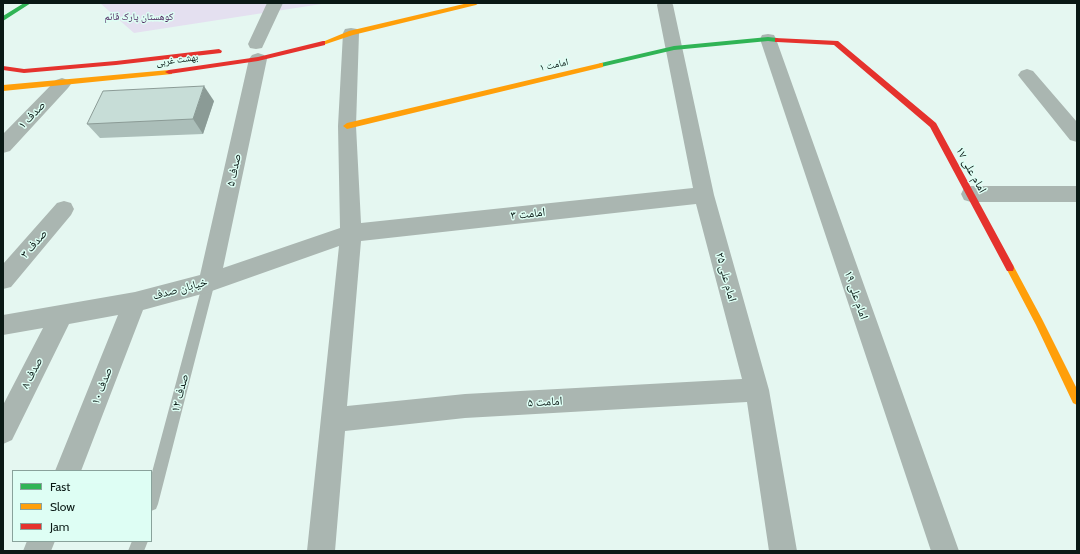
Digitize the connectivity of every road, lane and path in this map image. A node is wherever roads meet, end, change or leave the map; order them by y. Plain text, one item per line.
1 (27, 3) edge
2 (275, 3) edge
3 (476, 3) edge
4 (665, 5) dead end
5 (3, 6) edge
6 (3, 19) edge
7 (351, 33) junction
8 (317, 34) dead end
9 (768, 39) junction
10 (257, 48) junction
11 (674, 48) junction
12 (228, 49) dead end
13 (3, 68) edge
14 (1027, 75) dead end
15 (62, 84) junction
16 (3, 88) edge
17 (347, 126) junction
18 (1077, 135) edge
19 (3, 146) edge
20 (704, 194) junction
21 (971, 194) junction
22 (1077, 194) edge
23 (64, 209) dead end
24 (351, 233) junction
25 (3, 280) edge
26 (209, 282) junction
27 (135, 302) junction
28 (62, 314) junction
29 (3, 325) edge
30 (757, 390) junction
31 (1077, 400) edge
32 (333, 420) junction
33 (3, 431) edge
34 (68, 470) edge
35 (152, 500) edge
36 (321, 551) edge
37 (783, 551) edge
38 (945, 551) edge

1 - 5 street
1 - 6 street
2 - 10 street, صدف ۵
3 - 7 street, بهشت غربی
4 - 11 street, امام علی ۲۵
7 - 8 street, بهشت غربی
7 - 10 street, بهشت غربی
7 - 17 street
9 - 11 street, امامت ۱
9 - 21 street, امام علی ۱۷
9 - 38 street, امام علی ۱۹
10 - 15 street, بهشت غربی
10 - 26 street, صدف ۵
11 - 17 street, امامت ۱
11 - 20 street, امام علی ۲۵
12 - 13 street, بهشت غربی
14 - 18 street
15 - 16 street, بهشت غربی
15 - 19 street, صدف ۱
17 - 24 street
20 - 24 street, امامت ۳
20 - 30 street, امام علی ۲۵
21 - 22 street
21 - 31 street, امام علی ۱۷
23 - 25 street, صدف ۳
24 - 26 street, خیابان صدف
24 - 32 street
26 - 27 street, خیابان صدف
26 - 35 lane, صدف ۱۲
27 - 28 street, خیابان صدف
27 - 34 street, صدف ۱۰
28 - 29 street, خیابان صدف
28 - 33 street, صدف ۸
30 - 32 street, امامت ۵
30 - 37 street, امام علی ۲۵
32 - 36 street

